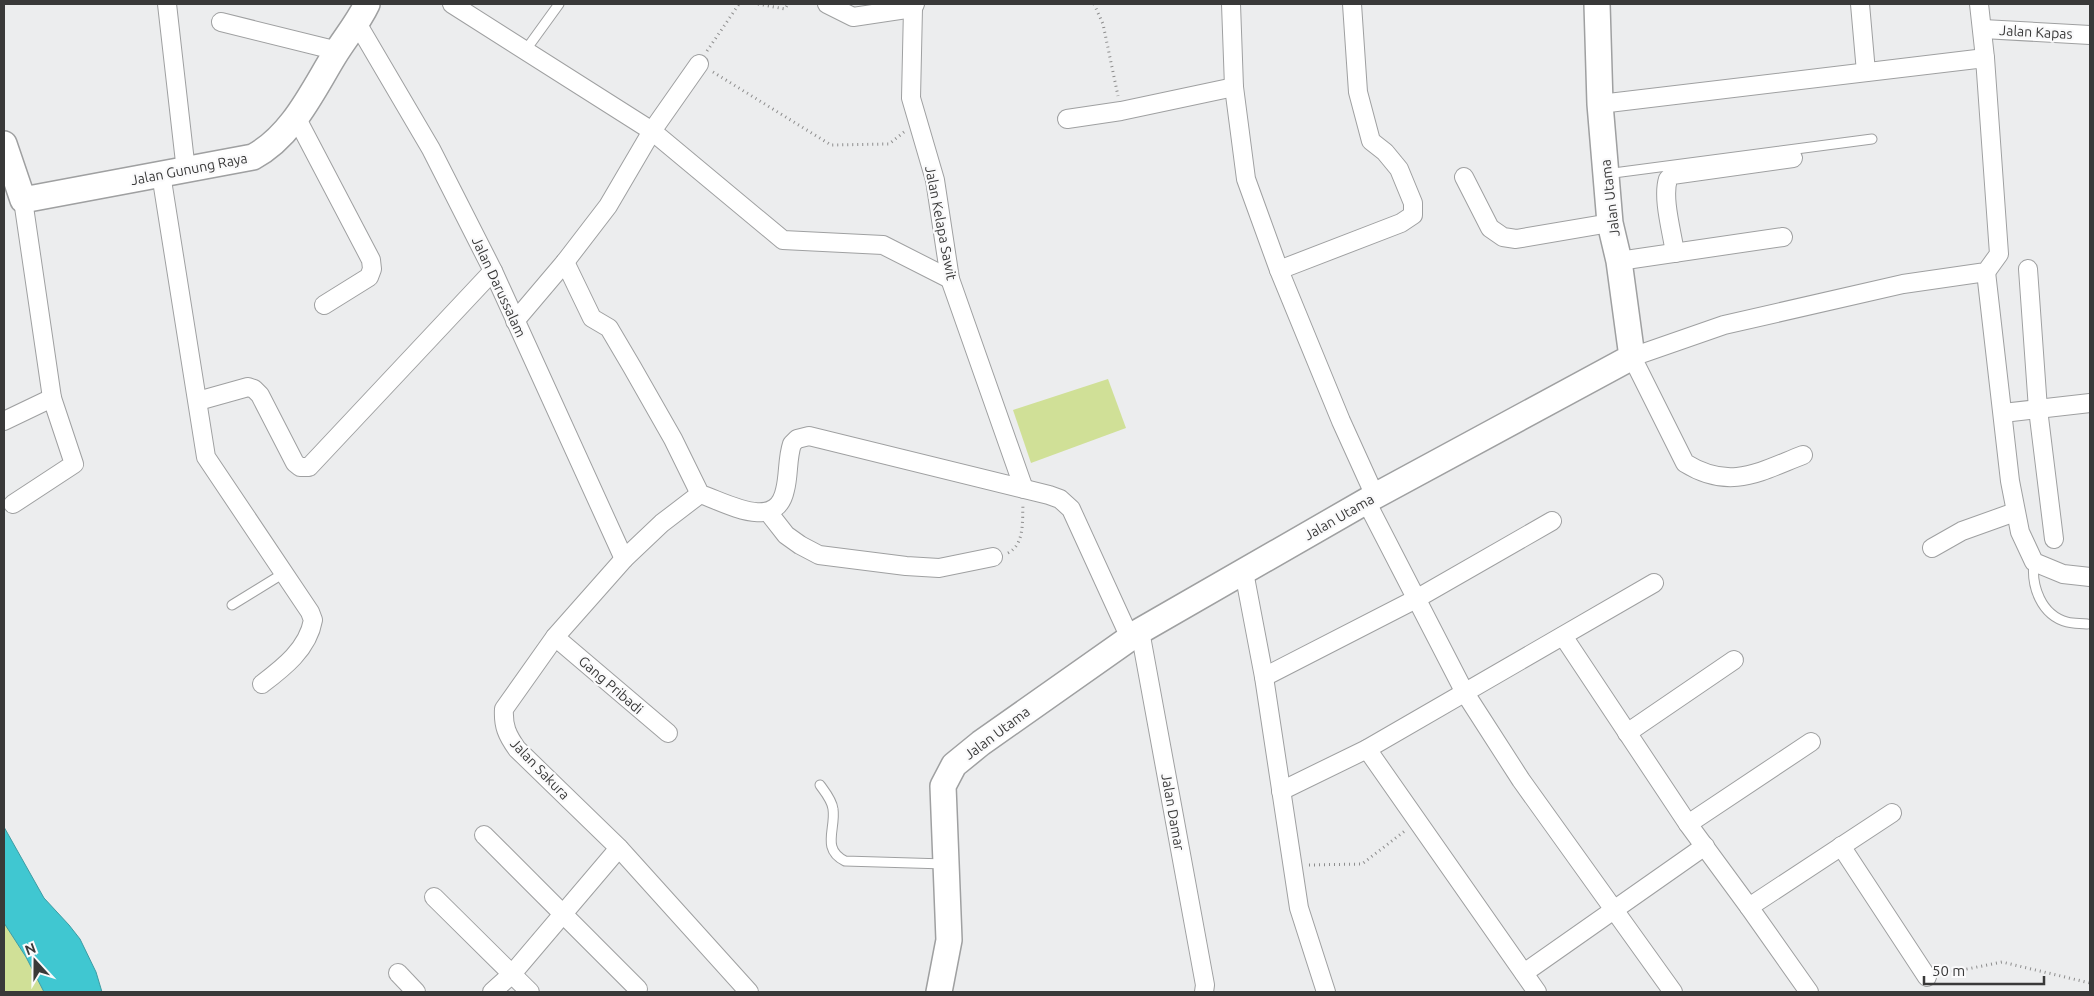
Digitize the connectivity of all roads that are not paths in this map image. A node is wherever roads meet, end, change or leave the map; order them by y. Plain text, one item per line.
1 (167, 4) edge
2 (452, 4) edge
3 (559, 4) edge
4 (827, 4) edge
5 (1231, 4) edge
6 (1352, 4) edge
7 (1597, 4) edge
8 (1860, 4) edge
9 (1980, 4) edge
10 (914, 6) edge
11 (362, 13) edge
12 (221, 22) dead end
13 (1982, 29) junction
14 (2090, 35) edge
15 (338, 51) junction
16 (524, 51) junction
17 (1984, 58) junction
18 (699, 64) road end
19 (1866, 72) junction
20 (1234, 87) junction
21 (1600, 104) junction
22 (296, 117) junction
23 (1068, 119) dead end
24 (652, 131) junction
25 (1872, 139) dead end
26 (4, 144) edge
27 (1793, 158) dead end
28 (186, 170) junction
29 (162, 174) junction
30 (1606, 174) junction
31 (1464, 177) dead end
32 (15, 192) edge
33 (1610, 223) junction
34 (1783, 237) dead end
35 (1675, 253) junction
36 (1619, 261) junction
37 (565, 262) junction
38 (2028, 269) dead end
39 (1280, 270) junction
40 (493, 271) junction
41 (1986, 272) junction
42 (950, 278) junction
43 (324, 305) dead end
44 (515, 321) junction
45 (1632, 357) junction
46 (52, 398) junction
47 (198, 401) junction
48 (2090, 403) edge
49 (2038, 409) junction
50 (2003, 413) junction
51 (4, 421) edge
52 (1803, 455) dead end
53 (1024, 489) junction
54 (700, 494) junction
55 (1371, 498) junction
56 (13, 504) dead end
57 (768, 512) junction
58 (2015, 512) junction
59 (1552, 521) dead end
60 (2054, 539) dead end
61 (1932, 548) dead end
62 (993, 557) road end
63 (624, 560) junction
64 (2034, 562) junction
65 (1244, 572) junction
66 (284, 573) junction
67 (2090, 577) edge
68 (1654, 583) dead end
69 (1416, 599) junction
70 (232, 605) dead end
71 (2087, 624) dead end
72 (1135, 634) junction
73 (1563, 636) junction
74 (555, 637) junction
75 (1734, 660) dead end
76 (1264, 677) junction
77 (262, 684) dead end
78 (1465, 693) junction
79 (668, 733) dead end
80 (1627, 733) junction
81 (1811, 742) dead end
82 (1367, 749) junction
83 (820, 785) dead end
84 (1281, 791) junction
85 (1892, 813) dead end
86 (1688, 824) junction
87 (484, 835) dead end
88 (1705, 846) junction
89 (1841, 846) junction
90 (619, 848) junction
91 (946, 864) junction
92 (434, 897) dead end
93 (1749, 907) junction
94 (1616, 909) junction
95 (562, 914) junction
96 (398, 973) dead end
97 (1524, 973) junction
98 (512, 974) junction
99 (1927, 977) road end
100 (638, 989) dead end
101 (416, 992) edge
102 (492, 992) edge
103 (530, 992) edge
104 (749, 992) edge
105 (939, 992) edge
106 (1204, 992) edge
107 (1326, 992) edge
108 (1538, 992) edge
109 (1674, 992) edge
110 (1809, 992) edge

1 - 28 street
2 - 16 street
3 - 16 lane
4 - 10 street
5 - 20 street
6 - 39 street
7 - 21 street, Jalan Utama
8 - 19 street
9 - 13 street
10 - 42 street, Jalan Kelapa Sawit
11 - 15 street, Jalan Gunung Raya
11 - 40 street, Jalan Darussalam
12 - 15 street
13 - 14 street, Jalan Kapas
13 - 17 street
15 - 22 street, Jalan Gunung Raya
16 - 24 street
17 - 19 street
17 - 41 street
18 - 24 street
19 - 21 street
20 - 23 street
20 - 39 street
21 - 30 street, Jalan Utama
22 - 28 street, Jalan Gunung Raya
22 - 43 street
24 - 37 street
24 - 42 street
25 - 30 lane
26 - 32 street
27 - 35 street
28 - 29 street, Jalan Gunung Raya
29 - 32 street, Jalan Gunung Raya
29 - 47 street
30 - 33 street, Jalan Utama
31 - 33 street
32 - 46 street
33 - 36 street, Jalan Utama
34 - 35 street
35 - 36 street
36 - 45 street, Jalan Utama
37 - 44 street
37 - 54 street
38 - 49 street
39 - 55 street
40 - 44 street, Jalan Darussalam
40 - 47 street
41 - 45 street
41 - 50 street
42 - 53 street, Jalan Kelapa Sawit
44 - 63 street, Jalan Darussalam
45 - 52 street
45 - 55 street, Jalan Utama
46 - 51 street
46 - 56 street
47 - 66 street
48 - 49 street
49 - 50 street
49 - 60 street
50 - 58 street
53 - 57 street, Jalan Damar
53 - 72 street, Jalan Damar
54 - 57 street
54 - 63 street, Jalan Sakura
55 - 65 street, Jalan Utama
55 - 69 street
57 - 62 street
58 - 61 street
58 - 64 street
59 - 69 street
63 - 74 street, Jalan Sakura
64 - 67 street
64 - 71 lane
65 - 72 street, Jalan Utama
65 - 76 street
66 - 70 lane
66 - 77 street
68 - 73 street
69 - 76 street
69 - 78 street
72 - 91 street, Jalan Utama
72 - 106 street, Jalan Damar
73 - 78 street
73 - 80 street
74 - 79 street, Gang Pribadi
74 - 90 street, Jalan Sakura
75 - 80 street
76 - 84 street
78 - 82 street
78 - 94 street
80 - 86 street
81 - 86 street
82 - 84 street
82 - 97 street
83 - 91 lane
84 - 107 street
85 - 89 street
86 - 88 street
87 - 95 street
88 - 93 street
88 - 94 street
89 - 93 street
89 - 99 street
90 - 95 street
90 - 104 street, Jalan Sakura
91 - 105 street, Jalan Utama
92 - 98 street
93 - 110 street
94 - 97 street
94 - 109 street
95 - 98 street
95 - 100 street
96 - 101 street
97 - 108 street
98 - 102 street
98 - 103 street

